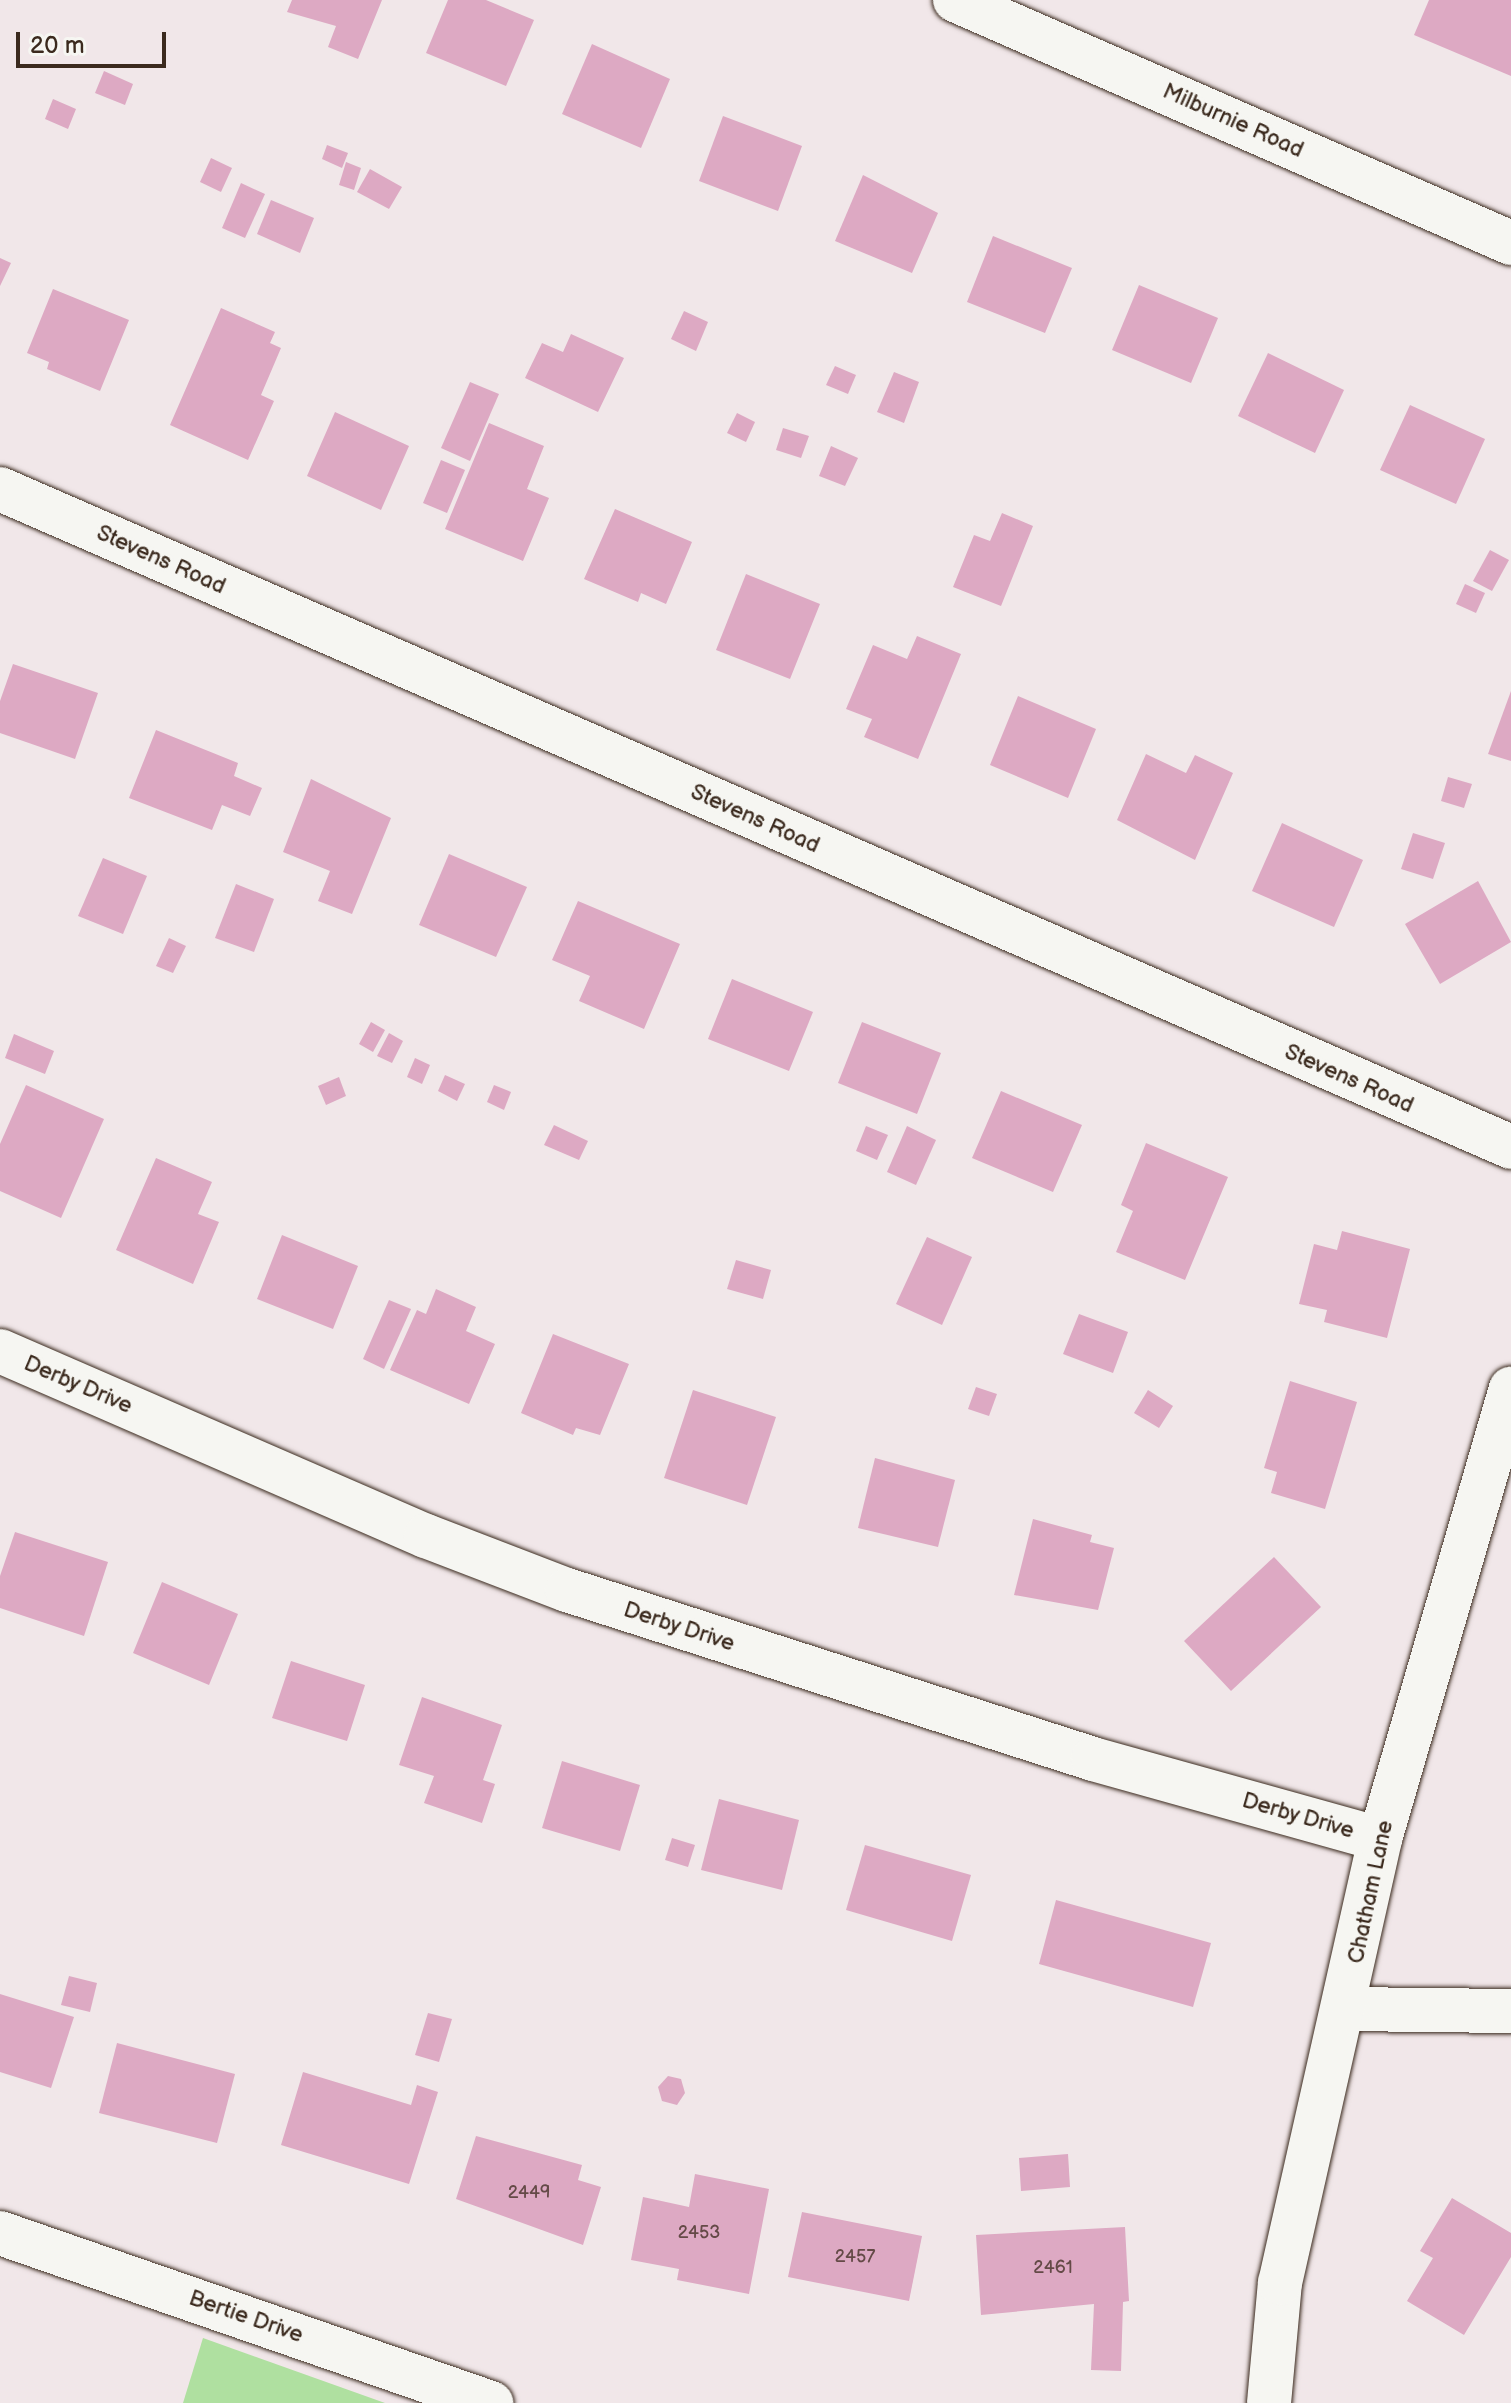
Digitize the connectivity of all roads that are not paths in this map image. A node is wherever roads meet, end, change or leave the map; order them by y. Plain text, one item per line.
1 (955, 0) edge
2 (1004, 10) edge
3 (1511, 243) edge
4 (0, 489) edge
5 (1511, 1147) edge
6 (0, 1351) edge
7 (1511, 1389) edge
8 (1380, 1839) junction
9 (1346, 2009) junction
10 (1511, 2011) edge
11 (0, 2233) edge
12 (491, 2403) edge
13 (1269, 2403) edge

1 - 2 street, Milburnie Road
2 - 3 street, Milburnie Road
4 - 5 street, Stevens Road
6 - 8 street, Derby Drive
7 - 8 street, Chatham Lane
8 - 9 street, Chatham Lane
9 - 10 street
9 - 13 street, Chatham Lane
11 - 12 street, Bertie Drive

